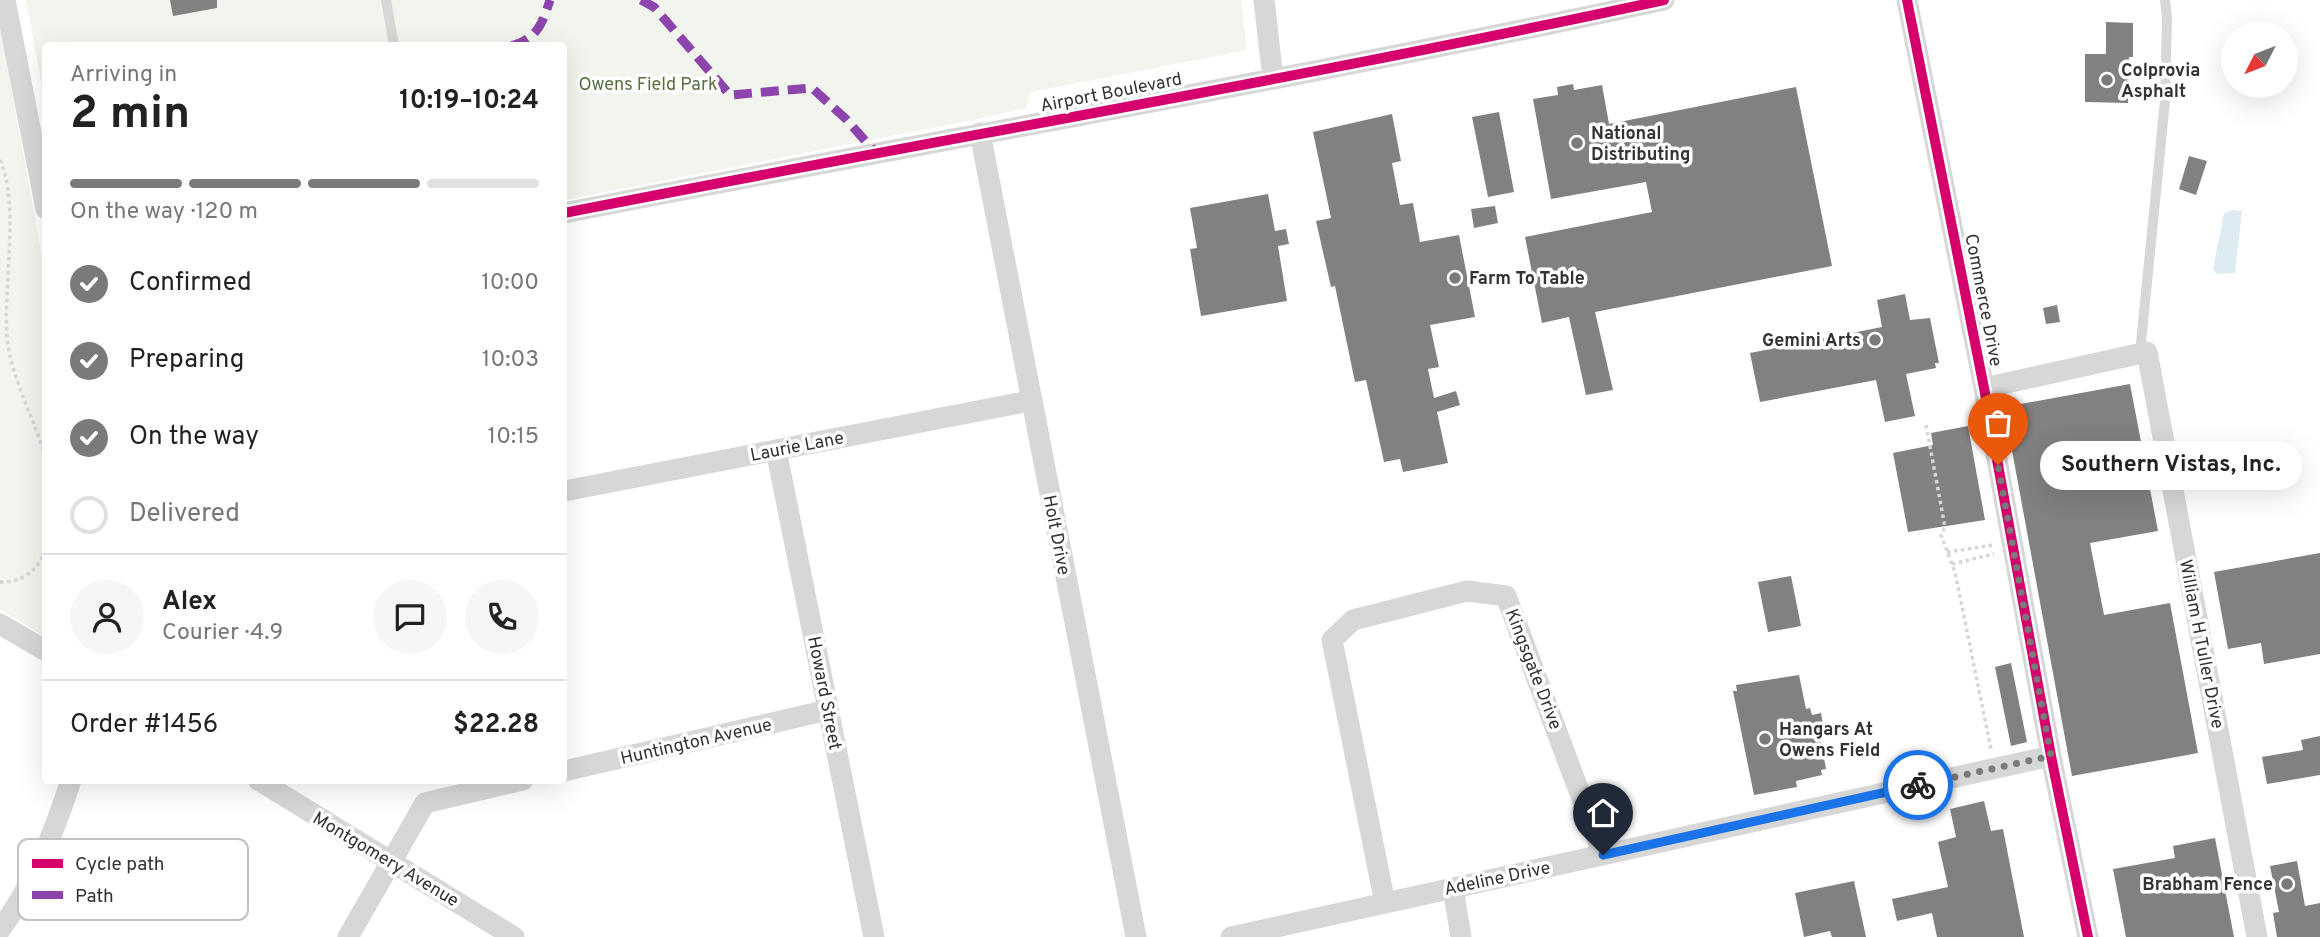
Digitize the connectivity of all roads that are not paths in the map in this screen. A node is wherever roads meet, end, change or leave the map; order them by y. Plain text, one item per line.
1 (5, 0) edge
2 (386, 0) edge
3 (1264, 0) edge
4 (1664, 0) edge
5 (1907, 0) edge
6 (2165, 0) edge
7 (393, 42) edge
8 (1273, 79) junction
9 (980, 133) junction
10 (39, 139) edge
11 (42, 169) edge
12 (567, 213) edge
13 (2143, 352) junction
14 (1984, 388) junction
15 (1030, 401) junction
16 (776, 450) junction
17 (567, 490) edge
18 (0, 624) edge
19 (42, 649) edge
20 (828, 710) junction
21 (2051, 756) junction
22 (567, 770) edge
23 (70, 784) edge
24 (264, 784) edge
25 (506, 784) edge
26 (51, 839) edge
27 (1603, 855) junction
28 (391, 863) junction
29 (1453, 888) junction
30 (18, 902) edge
31 (1385, 903) junction
32 (0, 930) edge
33 (348, 937) edge
34 (514, 937) edge
35 (874, 937) edge
36 (1136, 937) edge
37 (1231, 937) edge
38 (1461, 937) edge
39 (2088, 937) edge
40 (2257, 937) edge

1 - 10 street
2 - 7 lane
3 - 8 street
4 - 8 street, Airport Boulevard
5 - 14 street, Commerce Drive
6 - 13 lane
8 - 9 street, Airport Boulevard
9 - 12 street, Airport Boulevard
9 - 15 street, Holt Drive
10 - 11 street
13 - 14 street
13 - 40 street, William H Tuller Drive
14 - 21 street, Commerce Drive
15 - 16 street, Laurie Lane
15 - 36 street, Holt Drive
16 - 17 street, Laurie Lane
16 - 20 street, Howard Street
18 - 19 street
20 - 22 street, Huntington Avenue
20 - 35 street, Howard Street
21 - 27 street, Adeline Drive
21 - 39 street, Commerce Drive
23 - 26 street
24 - 28 street, Montgomery Avenue
25 - 28 street
27 - 29 street, Adeline Drive
27 - 31 street, Kingsgate Drive
28 - 33 street
28 - 34 street, Montgomery Avenue
29 - 31 street, Adeline Drive
29 - 38 street
30 - 32 street
31 - 37 street, Adeline Drive

